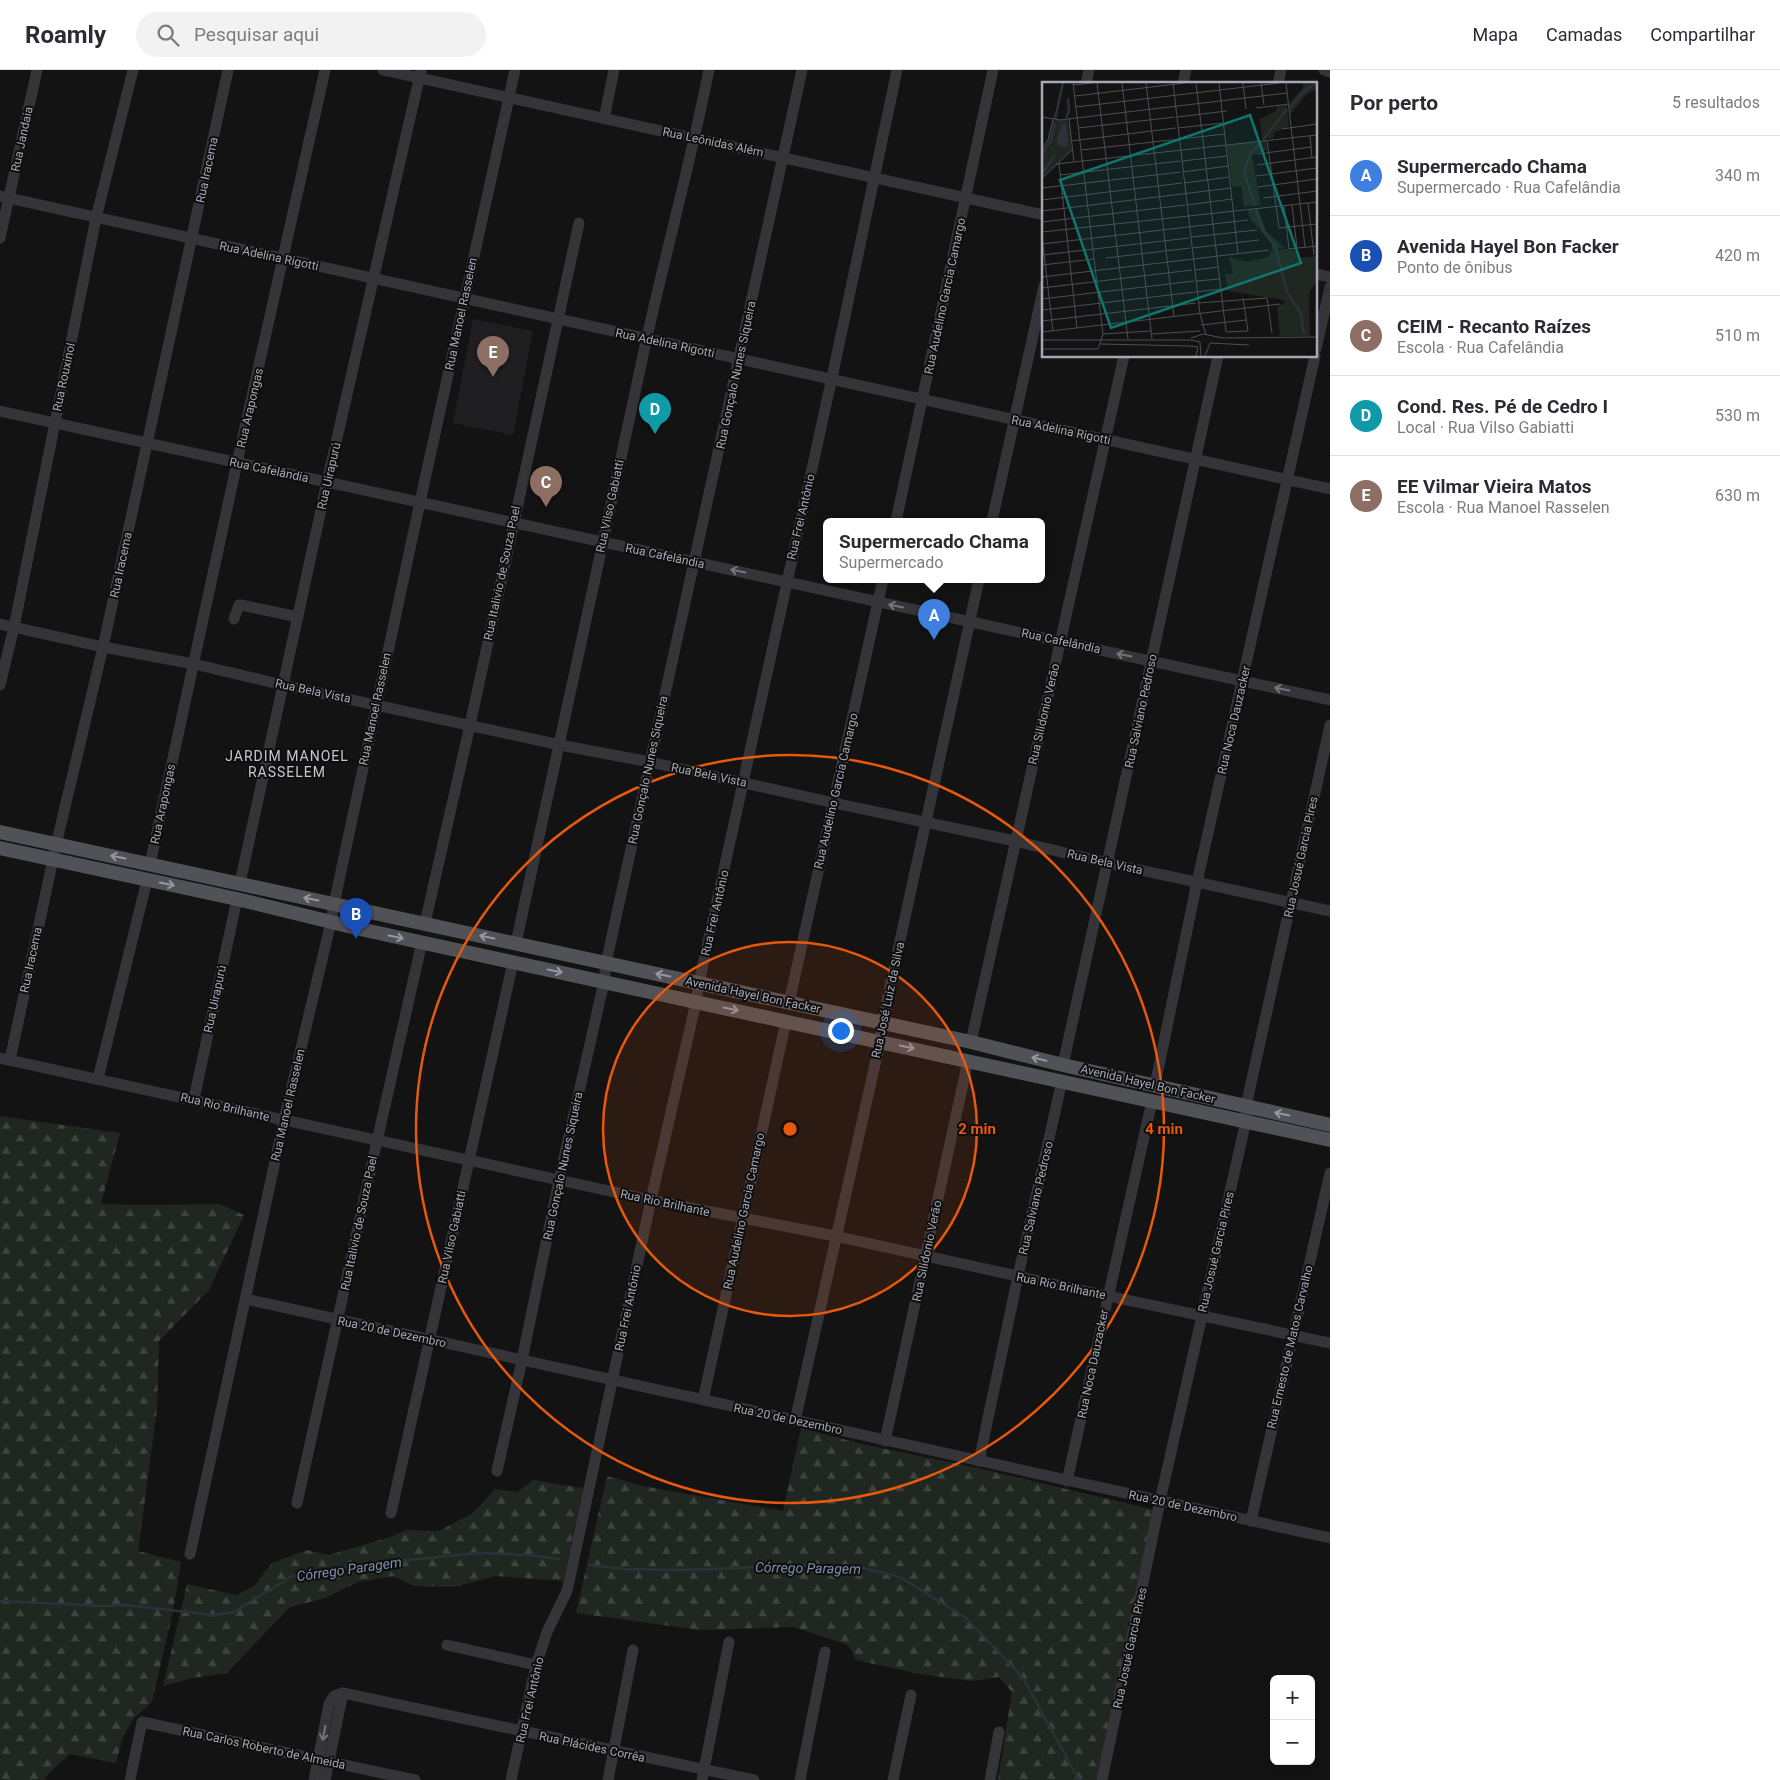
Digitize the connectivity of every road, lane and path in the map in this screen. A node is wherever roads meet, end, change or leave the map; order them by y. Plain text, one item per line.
1 (37, 70) edge
2 (133, 70) edge
3 (228, 70) edge
4 (325, 70) edge
5 (383, 70) edge
6 (515, 70) edge
7 (614, 70) edge
8 (709, 70) edge
9 (802, 70) edge
10 (897, 70) edge
11 (993, 70) edge
12 (1324, 70) edge
13 (1330, 72) edge
14 (420, 74) edge
15 (509, 98) junction
16 (604, 118) junction
17 (695, 138) junction
18 (783, 158) junction
19 (875, 178) junction
20 (5, 197) edge
21 (967, 198) junction
22 (1042, 215) edge
23 (96, 218) junction
24 (578, 223) dead end
25 (0, 238) edge
26 (192, 239) junction
27 (283, 259) junction
28 (374, 279) junction
29 (1330, 286) edge
30 (1042, 295) edge
31 (465, 299) junction
32 (557, 319) junction
33 (647, 339) junction
34 (1318, 340) edge
35 (1124, 358) edge
36 (1218, 358) edge
37 (1315, 358) edge
38 (739, 359) junction
39 (832, 380) junction
40 (922, 400) junction
41 (0, 412) edge
42 (1014, 420) junction
43 (54, 423) junction
44 (1105, 440) junction
45 (147, 443) junction
46 (1195, 459) junction
47 (237, 463) junction
48 (1288, 480) junction
49 (327, 482) junction
50 (1330, 489) edge
51 (420, 502) junction
52 (897, 518) edge
53 (993, 518) edge
54 (513, 523) junction
55 (602, 542) junction
56 (695, 562) junction
57 (787, 582) junction
58 (882, 583) edge
59 (978, 583) edge
60 (878, 602) junction
61 (298, 617) junction
62 (234, 619) dead end
63 (970, 622) junction
64 (0, 624) edge
65 (14, 627) junction
66 (1060, 641) junction
67 (103, 646) junction
68 (1152, 661) junction
69 (194, 664) junction
70 (1243, 681) junction
71 (0, 685) edge
72 (284, 685) junction
73 (1330, 700) edge
74 (376, 704) junction
75 (470, 725) junction
76 (1330, 725) edge
77 (560, 745) junction
78 (650, 762) junction
79 (744, 782) junction
80 (834, 803) junction
81 (926, 822) junction
82 (0, 832) edge
83 (1015, 841) junction
84 (56, 845) junction
85 (0, 848) edge
86 (53, 860) junction
87 (1108, 863) junction
88 (150, 864) junction
89 (146, 880) junction
90 (1197, 882) junction
91 (240, 883) junction
92 (237, 899) junction
93 (1291, 902) junction
94 (334, 904) junction
95 (1330, 911) edge
96 (332, 922) junction
97 (425, 923) junction
98 (422, 942) junction
99 (516, 943) junction
100 (514, 962) junction
101 (606, 963) junction
102 (604, 982) junction
103 (699, 983) junction
104 (696, 1002) junction
105 (789, 1003) junction
106 (786, 1021) junction
107 (882, 1023) junction
108 (880, 1042) junction
109 (971, 1042) junction
110 (5, 1059) edge
111 (968, 1061) junction
112 (1063, 1065) junction
113 (98, 1079) junction
114 (1062, 1081) junction
115 (1155, 1085) junction
116 (194, 1099) junction
117 (1152, 1101) junction
118 (1246, 1106) junction
119 (284, 1120) junction
120 (1246, 1121) junction
121 (1330, 1125) edge
122 (1330, 1140) edge
123 (377, 1141) junction
124 (468, 1161) junction
125 (1330, 1173) edge
126 (558, 1180) junction
127 (651, 1200) junction
128 (743, 1219) junction
129 (835, 1236) junction
130 (926, 1256) junction
131 (1018, 1276) junction
132 (1108, 1296) junction
133 (246, 1299) junction
134 (1202, 1316) junction
135 (338, 1320) junction
136 (1293, 1335) junction
137 (429, 1340) junction
138 (1330, 1343) edge
139 (522, 1360) junction
140 (613, 1381) junction
141 (702, 1400) junction
142 (795, 1421) junction
143 (885, 1441) junction
144 (979, 1461) junction
145 (496, 1471) dead end
146 (1067, 1481) junction
147 (1160, 1501) junction
148 (298, 1504) dead end
149 (391, 1513) dead end
150 (1251, 1521) junction
151 (1330, 1538) edge
152 (190, 1554) dead end
153 (729, 1642) dead end
154 (447, 1645) dead end
155 (633, 1650) dead end
156 (825, 1652) dead end
157 (536, 1665) junction
158 (911, 1694) dead end
159 (522, 1732) junction
160 (999, 1732) dead end
161 (614, 1751) junction
162 (324, 1760) junction
163 (703, 1775) edge
164 (130, 1780) edge
165 (314, 1780) edge
166 (325, 1780) edge
167 (415, 1780) edge
168 (512, 1780) edge
169 (608, 1780) edge
170 (754, 1780) edge
171 (800, 1780) edge
172 (893, 1780) edge
173 (990, 1780) edge
174 (1102, 1780) edge

1 - 20 street, Rua Jandaia
2 - 23 street, Rua Rouxinol
3 - 26 street, Rua Iracema
4 - 27 street, Rua Arapongas
5 - 14 street, Rua Leônidas Além
6 - 15 street, Rua Manoel Rasselen
7 - 16 street
8 - 17 street, Rua Vilso Gabiatti
9 - 18 street, Rua Gonçalo Nunes Siqueira
10 - 19 street, Rua Frei Antônio
11 - 21 street, Rua Audelino Garcia Camargo
12 - 13 street
14 - 15 street, Rua Leônidas Além
14 - 28 street, Rua Uirapurú
15 - 16 street, Rua Leônidas Além
15 - 31 street, Rua Manoel Rasselen
16 - 17 street, Rua Leônidas Além
17 - 18 street, Rua Leônidas Além
17 - 33 street, Rua Vilso Gabiatti
18 - 19 street, Rua Leônidas Além
18 - 38 street, Rua Gonçalo Nunes Siqueira
19 - 21 street, Rua Leônidas Além
19 - 39 street, Rua Frei Antônio
20 - 23 street, Rua Adelina Rigotti
20 - 25 street, Rua Jandaia
21 - 22 street, Rua Leônidas Além
21 - 40 street, Rua Audelino Garcia Camargo
23 - 26 street, Rua Adelina Rigotti
23 - 43 street, Rua Rouxinol
24 - 32 street, Rua Italivio de Souza Pael
26 - 27 street, Rua Adelina Rigotti
26 - 45 street, Rua Iracema
27 - 28 street, Rua Adelina Rigotti
27 - 47 street, Rua Arapongas
28 - 31 street, Rua Adelina Rigotti
28 - 49 street, Rua Uirapurú
29 - 34 street
30 - 42 street
31 - 32 street, Rua Adelina Rigotti
31 - 51 street, Rua Manoel Rasselen
32 - 33 street, Rua Adelina Rigotti
32 - 54 street, Rua Italivio de Souza Pael
33 - 38 street, Rua Adelina Rigotti
33 - 55 street, Rua Vilso Gabiatti
35 - 44 street, Rua Silidonio Verão
36 - 46 street, Rua Salviano Pedroso
37 - 48 street, Rua Noca Dauzacker
38 - 39 street, Rua Adelina Rigotti
38 - 56 street, Rua Gonçalo Nunes Siqueira
39 - 40 street, Rua Adelina Rigotti
39 - 57 street, Rua Frei Antônio
40 - 42 street, Rua Adelina Rigotti
40 - 52 street, Rua Audelino Garcia Camargo
41 - 43 street, Rua Cafelândia
42 - 44 street, Rua Adelina Rigotti
42 - 53 street
43 - 45 street, Rua Cafelândia
43 - 65 street, Rua Rouxinol
44 - 46 street, Rua Adelina Rigotti
44 - 66 street, Rua Silidonio Verão
45 - 47 street, Rua Cafelândia
45 - 67 street, Rua Iracema
46 - 48 street, Rua Adelina Rigotti
46 - 68 street, Rua Salviano Pedroso
47 - 49 street, Rua Cafelândia
47 - 69 street, Rua Arapongas
48 - 50 street, Rua Adelina Rigotti
48 - 70 street, Rua Noca Dauzacker
49 - 51 street, Rua Cafelândia
49 - 61 street, Rua Uirapurú
51 - 54 street, Rua Cafelândia
51 - 74 street, Rua Manoel Rasselen
54 - 55 street, Rua Cafelândia
54 - 75 street, Rua Italivio de Souza Pael
55 - 56 street, Rua Cafelândia
55 - 77 street, Rua Vilso Gabiatti
57 -> 56 street, Rua Cafelândia
56 - 78 street, Rua Gonçalo Nunes Siqueira
57 - 60 street, Rua Cafelândia
57 - 79 street, Rua Frei Antônio
58 - 60 street, Rua Audelino Garcia Camargo
59 - 63 street, Rua José Luiz da Silva
63 -> 60 street, Rua Cafelândia
60 - 80 street, Rua Audelino Garcia Camargo
61 - 62 street
61 - 72 street, Rua Uirapurú
63 - 66 street, Rua Cafelândia
63 - 81 street, Rua José Luiz da Silva
64 - 65 street, Rua Bela Vista
65 - 67 street, Rua Bela Vista
65 - 71 street, Rua Rouxinol
68 -> 66 street, Rua Cafelândia
66 - 83 street, Rua Silidonio Verão
67 - 69 street, Rua Bela Vista
67 - 84 street, Rua Iracema
68 - 70 street, Rua Cafelândia
68 - 87 street, Rua Salviano Pedroso
69 - 72 street, Rua Bela Vista
69 - 88 street, Rua Arapongas
73 -> 70 street, Rua Cafelândia
70 - 90 street, Rua Noca Dauzacker
72 - 74 street, Rua Bela Vista
72 - 91 street, Rua Uirapurú
74 - 75 street, Rua Bela Vista
74 - 94 street, Rua Manoel Rasselen
75 - 77 street, Rua Bela Vista
75 - 97 street, Rua Italivio de Souza Pael
76 - 93 street, Rua Josué Garcia Pires
77 - 78 street, Rua Bela Vista
77 - 99 street, Rua Vilso Gabiatti
78 - 79 street, Rua Bela Vista
78 - 101 street, Rua Gonçalo Nunes Siqueira
79 - 80 street, Rua Bela Vista
79 - 103 street, Rua Frei Antônio
80 - 81 street, Rua Bela Vista
80 - 105 street, Rua Audelino Garcia Camargo
81 - 83 street, Rua Bela Vista
81 - 107 street, Rua José Luiz da Silva
82 - 84 main road, Avenida Hayel Bon Facker
83 - 87 street, Rua Bela Vista
83 - 109 street, Rua Silidonio Verão
84 - 86 street, Rua Iracema
88 -> 84 main road, Avenida Hayel Bon Facker
85 - 86 main road, Avenida Hayel Bon Facker
86 - 89 main road, Avenida Hayel Bon Facker
86 - 110 street, Rua Iracema
87 - 90 street, Rua Bela Vista
87 - 112 street, Rua Salviano Pedroso
88 - 91 main road, Avenida Hayel Bon Facker
89 -> 92 main road, Avenida Hayel Bon Facker
89 - 113 street
90 - 93 street, Rua Bela Vista
90 - 115 street, Rua Noca Dauzacker
94 -> 91 main road, Avenida Hayel Bon Facker
92 - 96 main road, Avenida Hayel Bon Facker
92 - 116 street, Rua Uirapurú
93 - 95 street, Rua Bela Vista
93 - 118 street, Rua Josué Garcia Pires
94 - 96 street, Rua Manoel Rasselen
94 - 97 main road, Avenida Hayel Bon Facker
96 -> 98 main road, Avenida Hayel Bon Facker
96 - 119 street, Rua Manoel Rasselen
99 -> 97 main road, Avenida Hayel Bon Facker
98 - 100 main road, Avenida Hayel Bon Facker
98 - 123 street, Rua Italivio de Souza Pael
99 - 101 main road, Avenida Hayel Bon Facker
100 -> 102 main road, Avenida Hayel Bon Facker
100 - 124 street, Rua Vilso Gabiatti
101 - 102 street, Rua Gonçalo Nunes Siqueira
103 -> 101 main road, Avenida Hayel Bon Facker
102 - 104 main road, Avenida Hayel Bon Facker
102 - 126 street, Rua Gonçalo Nunes Siqueira
103 - 104 street, Rua Frei Antônio
103 - 105 main road, Avenida Hayel Bon Facker
104 -> 106 main road, Avenida Hayel Bon Facker
104 - 127 street, Rua Frei Antônio
105 - 107 main road, Avenida Hayel Bon Facker
106 - 108 main road, Avenida Hayel Bon Facker
106 - 128 street, Rua Audelino Garcia Camargo
107 - 108 street, Rua José Luiz da Silva
107 - 109 main road, Avenida Hayel Bon Facker
108 -> 111 main road, Avenida Hayel Bon Facker
108 - 129 street, Rua José Luiz da Silva
112 -> 109 main road, Avenida Hayel Bon Facker
110 - 113 street, Rua Rio Brilhante
111 - 114 main road, Avenida Hayel Bon Facker
111 - 130 street, Rua Silidonio Verão
112 - 115 main road, Avenida Hayel Bon Facker
113 - 116 street, Rua Rio Brilhante
114 - 117 main road, Avenida Hayel Bon Facker
114 - 131 street, Rua Salviano Pedroso
115 - 118 main road, Avenida Hayel Bon Facker
116 - 119 street, Rua Rio Brilhante
117 - 120 main road, Avenida Hayel Bon Facker
117 - 132 street, Rua Noca Dauzacker
118 - 120 street, Rua Josué Garcia Pires
121 -> 118 main road, Avenida Hayel Bon Facker
119 - 123 street, Rua Rio Brilhante
119 - 133 street, Rua Manoel Rasselen
120 - 122 main road, Avenida Hayel Bon Facker
120 - 134 street, Rua Josué Garcia Pires
123 - 124 street, Rua Rio Brilhante
123 - 135 street, Rua Italivio de Souza Pael
124 - 126 street, Rua Rio Brilhante
124 - 137 street, Rua Vilso Gabiatti
125 - 136 street, Rua Ernesto de Matos Carvalho
126 - 127 street, Rua Rio Brilhante
126 - 139 street, Rua Gonçalo Nunes Siqueira
127 - 128 street, Rua Rio Brilhante
127 - 140 street, Rua Frei Antônio
128 - 129 street, Rua Rio Brilhante
128 - 141 street, Rua Audelino Garcia Camargo
129 - 130 street, Rua Rio Brilhante
129 - 142 street, Rua José Luiz da Silva
130 - 131 street, Rua Rio Brilhante
130 - 143 street, Rua Silidonio Verão
131 - 132 street, Rua Rio Brilhante
131 - 144 street, Rua Salviano Pedroso
132 - 134 street, Rua Rio Brilhante
132 - 146 street, Rua Noca Dauzacker
133 - 135 street, Rua 20 de Dezembro
133 - 152 street, Rua Manoel Rasselen
134 - 136 street, Rua Rio Brilhante
134 - 147 street, Rua Josué Garcia Pires
135 - 137 street, Rua 20 de Dezembro
135 - 148 street, Rua Italivio de Souza Pael
136 - 138 street, Rua Rio Brilhante
136 - 150 street, Rua Ernesto de Matos Carvalho
137 - 139 street, Rua 20 de Dezembro
137 - 149 street, Rua Vilso Gabiatti
139 - 140 street, Rua 20 de Dezembro
139 - 145 street, Rua Gonçalo Nunes Siqueira
140 - 141 street, Rua 20 de Dezembro
140 - 157 street, Rua Frei Antônio
141 - 142 street, Rua 20 de Dezembro
142 - 143 street, Rua 20 de Dezembro
143 - 144 street, Rua 20 de Dezembro
144 - 146 street, Rua 20 de Dezembro
146 - 147 street, Rua 20 de Dezembro
147 - 150 street, Rua 20 de Dezembro
147 - 174 street, Rua Josué Garcia Pires
150 - 151 street, Rua 20 de Dezembro
153 - 163 street
154 - 157 street
155 - 161 street
156 - 171 street
157 - 159 street, Rua Frei Antônio
158 - 172 street
159 - 161 street, Rua Plácides Corrêa
159 - 162 street, Rua Plácides Corrêa
159 - 168 street, Rua Frei Antônio
160 - 173 street
161 - 163 street, Rua Plácides Corrêa
161 - 169 street
162 - 164 street, Rua Carlos Roberto de Almeida
162 - 165 street
162 - 166 street
162 - 167 street, Rua Carlos Roberto de Almeida
163 - 170 street, Rua Plácides Corrêa

